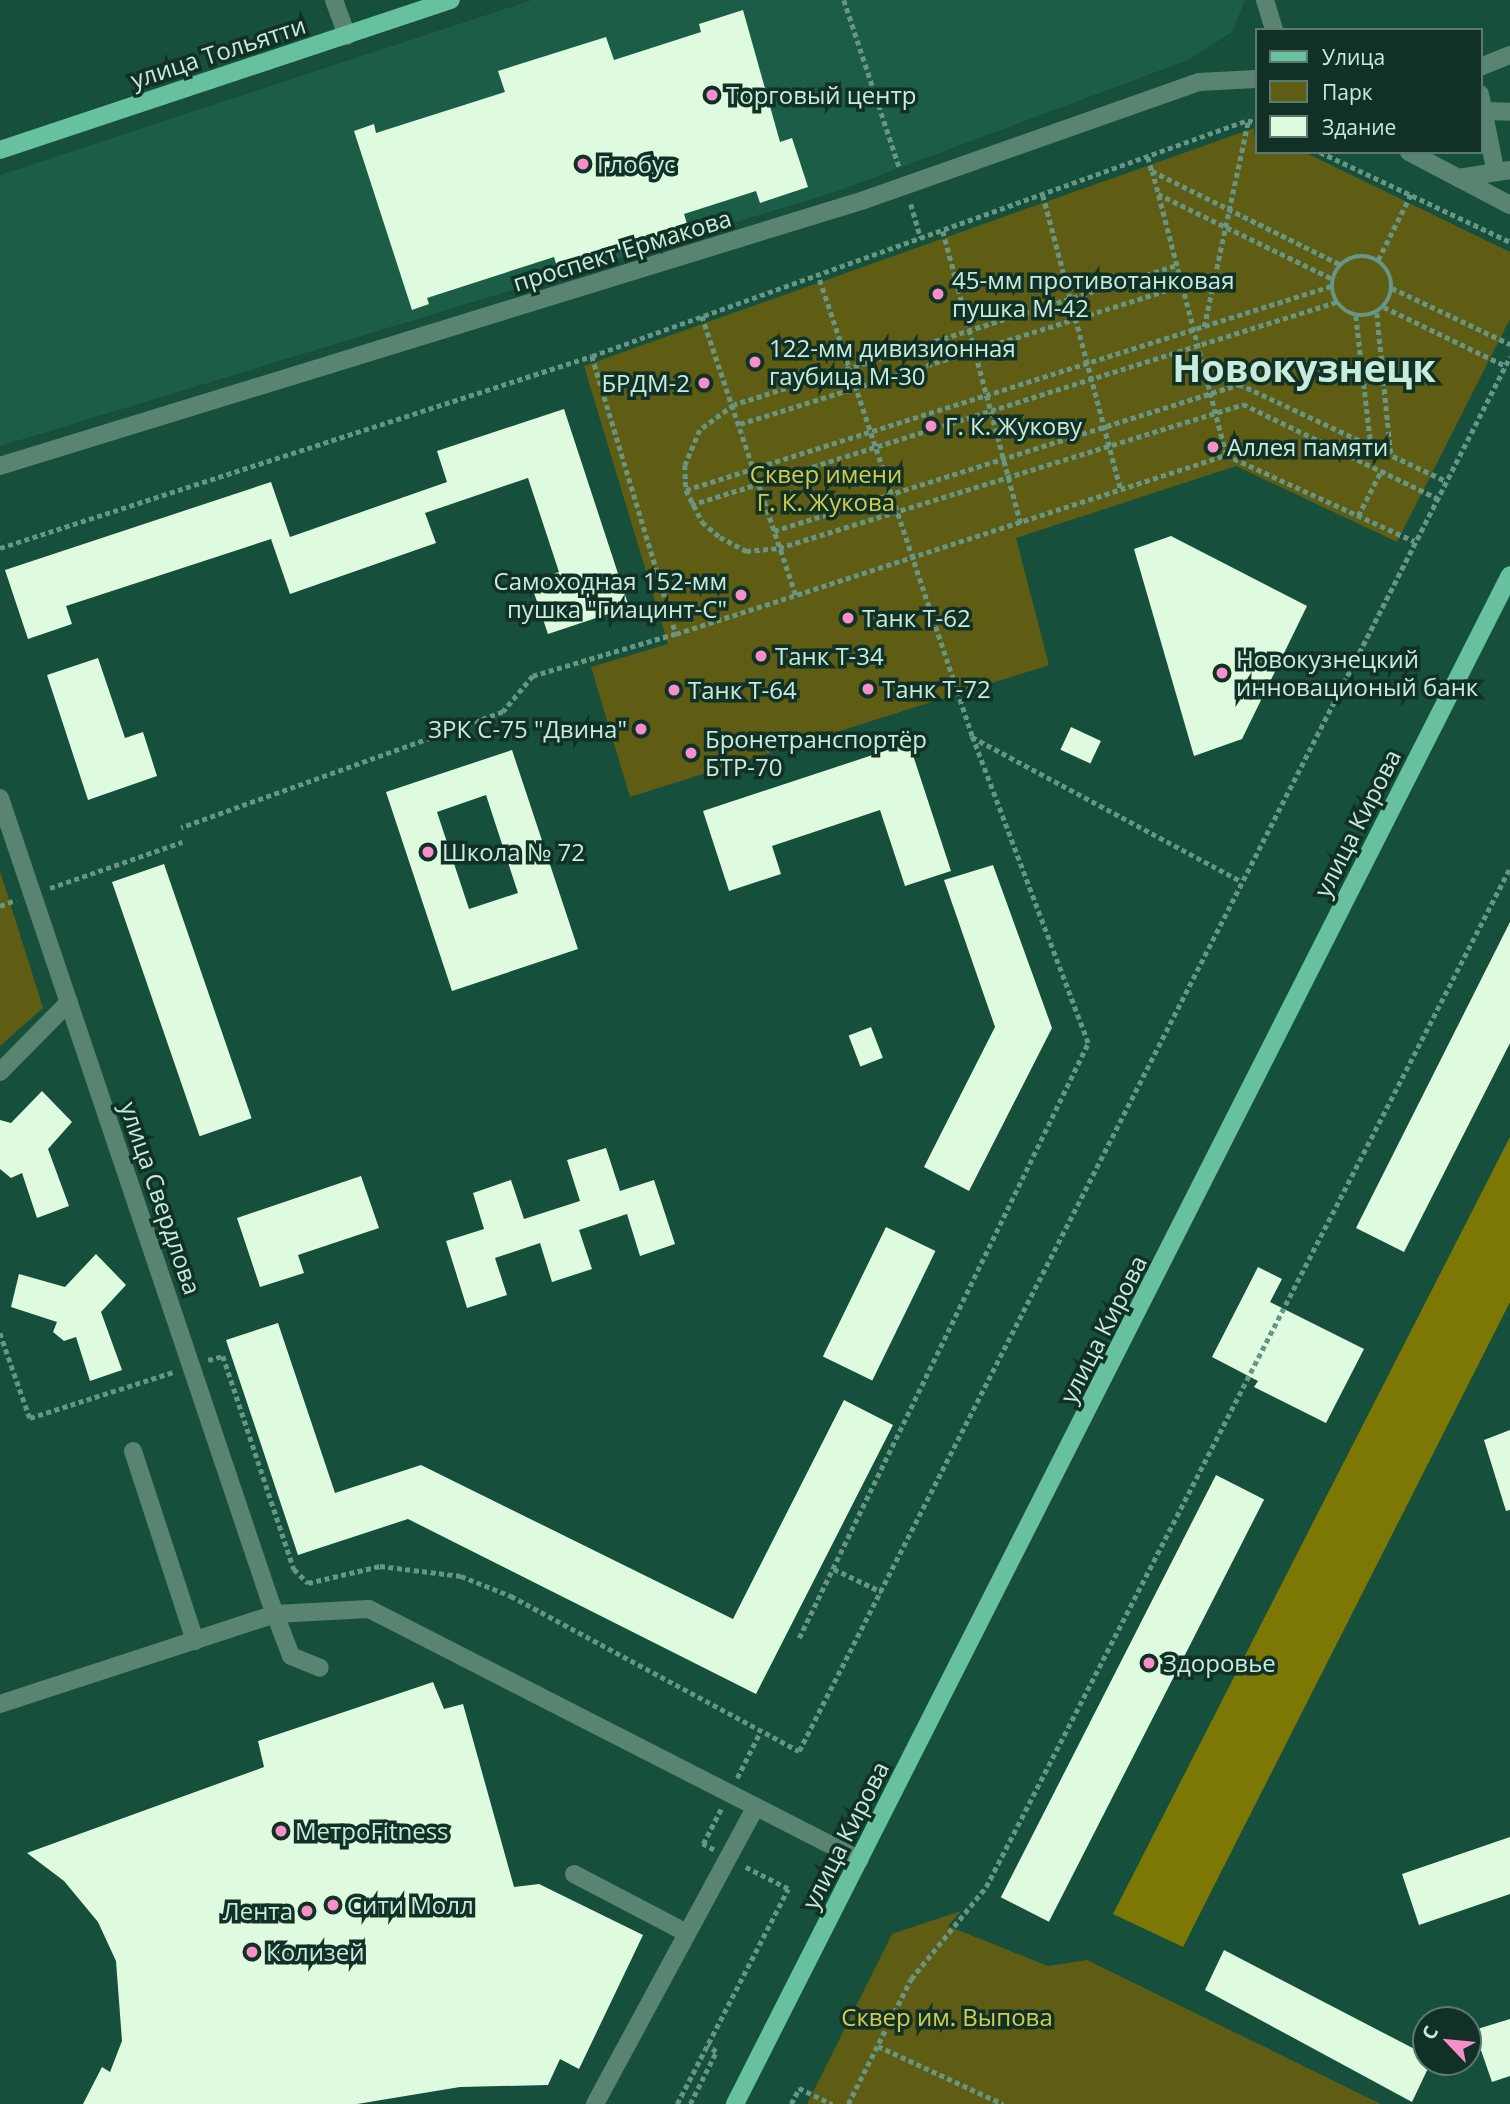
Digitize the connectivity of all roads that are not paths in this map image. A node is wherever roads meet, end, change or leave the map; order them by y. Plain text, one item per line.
1 (334, 0) edge
2 (452, 0) edge
3 (1265, 0) edge
4 (1273, 28) edge
5 (347, 36) junction
6 (1510, 55) edge
7 (1482, 66) edge
8 (1254, 79) edge
9 (1482, 100) edge
10 (1486, 111) junction
11 (1510, 113) edge
12 (0, 150) edge
13 (1413, 154) edge
14 (1503, 170) edge
15 (1458, 178) junction
16 (1510, 205) edge
17 (0, 466) edge
18 (1510, 575) edge
19 (0, 798) edge
20 (69, 1002) junction
21 (0, 1072) edge
22 (133, 1451) dead end
23 (275, 1614) junction
24 (195, 1641) junction
25 (320, 1668) dead end
26 (0, 1704) edge
27 (755, 1808) junction
28 (860, 1860) junction
29 (574, 1874) dead end
30 (685, 1932) junction
31 (595, 2104) edge
32 (735, 2104) edge

1 - 5 street
2 - 5 main road, улица Тольятти
3 - 4 street
5 - 12 main road, улица Тольятти
6 - 7 street
8 - 17 street, проспект Ермакова
9 - 10 street
10 - 11 street
10 - 14 street
13 - 15 street
14 - 15 street
15 - 16 street
18 - 28 main road, улица Кирова
19 - 20 street, улица Свердлова
20 - 21 street
20 - 23 street, улица Свердлова
22 - 24 street
23 - 24 street
23 - 25 street, улица Свердлова
23 - 27 street
24 - 26 street
27 - 28 street
27 - 30 street
28 - 32 main road, улица Кирова
29 - 30 street
30 - 31 street

